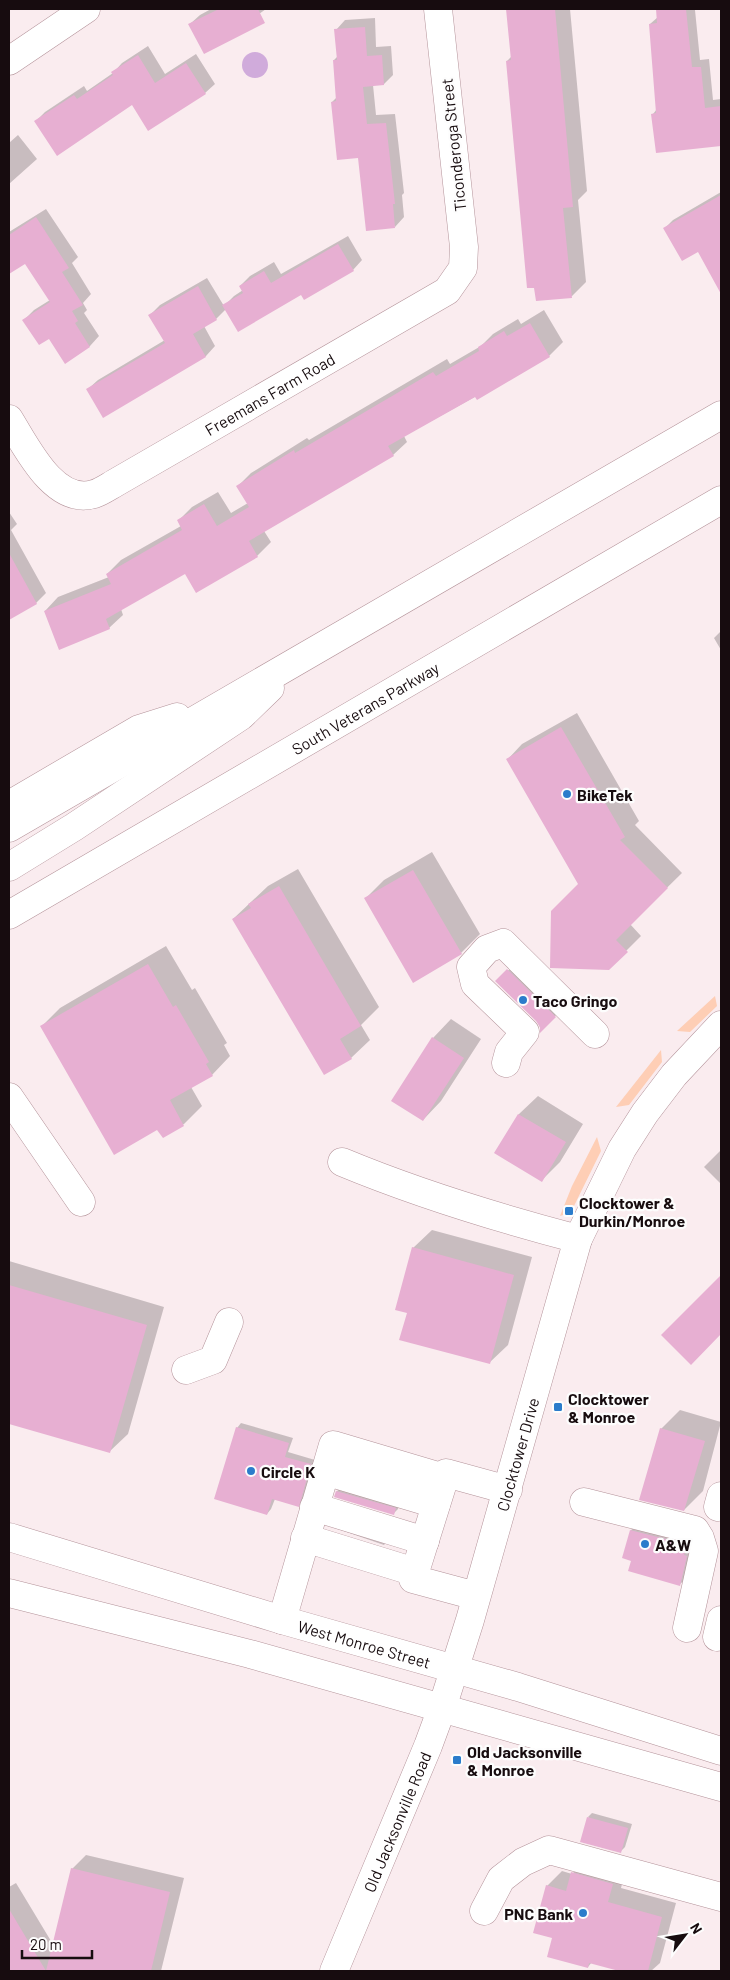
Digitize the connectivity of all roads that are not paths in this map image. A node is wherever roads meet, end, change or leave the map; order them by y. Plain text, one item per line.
1 (86, 9) edge
2 (438, 9) edge
3 (9, 61) edge
4 (457, 279) joint
5 (721, 415) edge
6 (9, 419) edge
7 (721, 500) edge
8 (306, 655) junction
9 (222, 704) junction
10 (9, 805) edge
11 (9, 828) edge
12 (9, 867) edge
13 (9, 915) edge
14 (721, 1025) edge
15 (595, 1034) dead end
16 (506, 1063) dead end
17 (9, 1097) edge
18 (342, 1162) dead end
19 (81, 1202) dead end
20 (578, 1238) junction
21 (229, 1322) dead end
22 (186, 1370) dead end
23 (325, 1471) junction
24 (444, 1478) junction
25 (508, 1490) junction
26 (584, 1502) dead end
27 (436, 1504) junction
28 (314, 1507) junction
29 (9, 1537) edge
30 (305, 1538) junction
31 (425, 1541) junction
32 (415, 1572) junction
33 (9, 1592) edge
34 (476, 1596) junction
35 (282, 1620) junction
36 (688, 1628) dead end
37 (455, 1669) junction
38 (442, 1708) junction
39 (721, 1751) edge
40 (721, 1787) edge
41 (721, 1897) edge
42 (484, 1911) dead end
43 (334, 1971) edge

1 - 3 main road
2 - 4 main road, Ticonderoga Street
4 - 6 main road, Freemans Farm Road
5 - 8 main road
7 - 13 main road, South Veterans Parkway
8 - 9 main road
8 - 12 main road
9 - 10 main road
9 - 11 main road
14 - 20 main road, Clocktower Drive
15 - 16 main road
17 - 19 main road
18 - 20 main road
20 - 25 main road, Clocktower Drive
21 - 22 main road
23 - 24 main road
23 - 27 main road
23 - 28 main road
24 - 25 main road
24 - 27 main road
25 - 34 main road, Clocktower Drive
26 - 36 main road
27 - 31 main road
28 - 30 main road
28 - 31 main road
29 - 35 main road, West Monroe Street
30 - 32 main road
30 - 35 main road
31 - 32 main road
32 - 34 main road
33 - 38 main road
34 - 37 main road, Clocktower Drive
35 - 37 main road, West Monroe Street
37 - 38 main road, Old Jacksonville Road
37 - 39 main road, West Monroe Street
38 - 40 main road
38 - 43 main road, Old Jacksonville Road
41 - 42 main road

